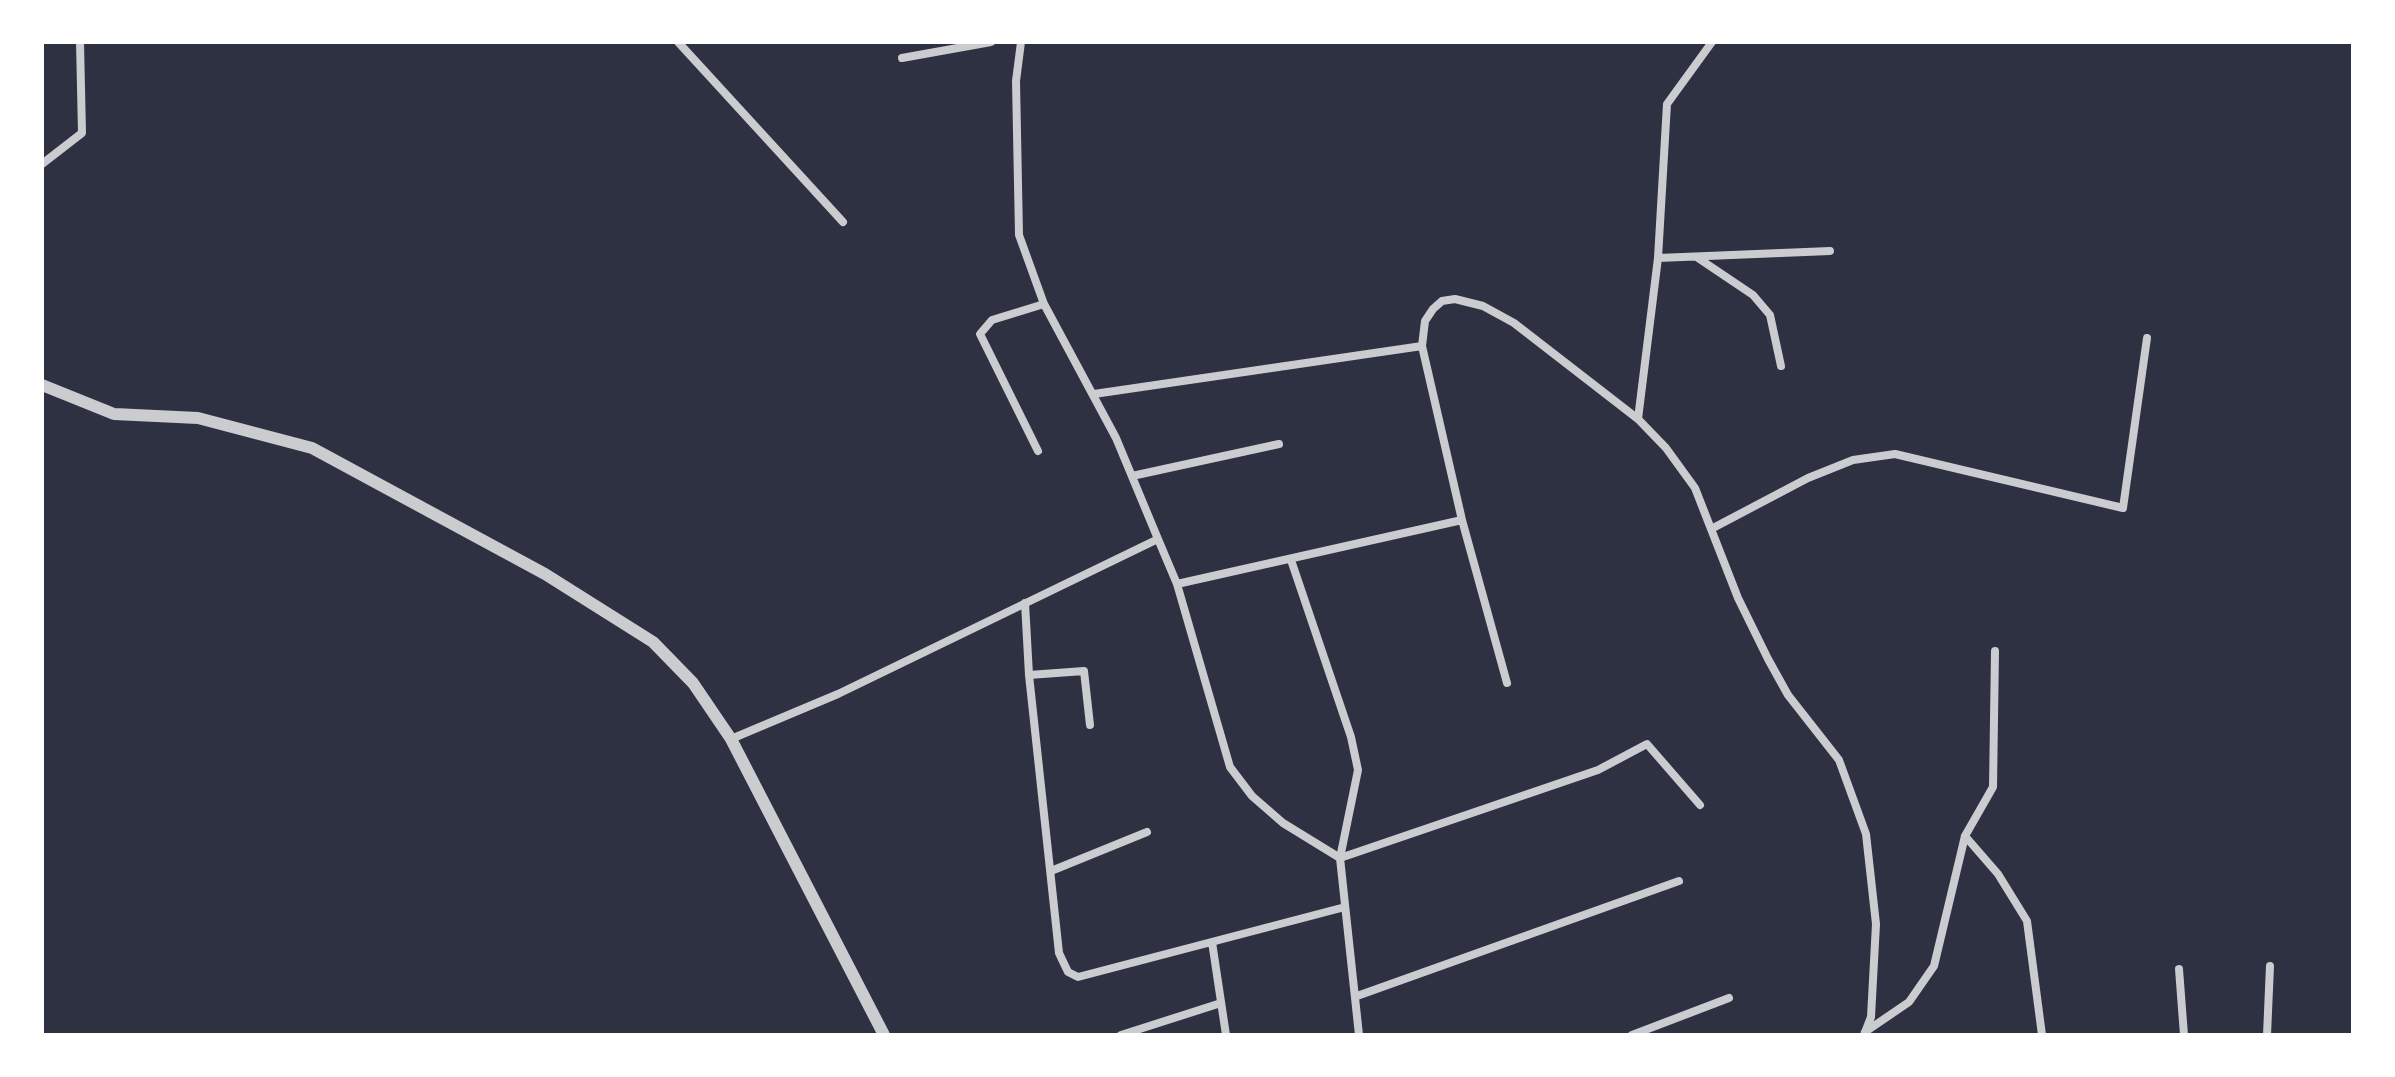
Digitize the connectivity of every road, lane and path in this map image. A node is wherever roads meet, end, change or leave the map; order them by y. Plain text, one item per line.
1 (80, 42) edge
2 (678, 42) edge
3 (991, 42) edge
4 (1021, 42) edge
5 (1712, 42) edge
6 (902, 58) dead end
7 (42, 164) edge
8 (843, 222) dead end
9 (1830, 251) dead end
10 (1697, 257) junction
11 (1658, 258) junction
12 (1044, 304) junction
13 (2147, 338) dead end
14 (1422, 346) junction
15 (1781, 366) dead end
16 (42, 385) edge
17 (1094, 394) junction
18 (1638, 419) junction
19 (1279, 444) dead end
20 (1038, 451) dead end
21 (1132, 476) junction
22 (1462, 520) junction
23 (1713, 528) junction
24 (1158, 539) junction
25 (1291, 560) junction
26 (1177, 584) junction
27 (1025, 603) junction
28 (1995, 651) dead end
29 (1029, 675) junction
30 (1507, 683) dead end
31 (1090, 725) dead end
32 (731, 739) junction
33 (1700, 805) dead end
34 (1147, 832) dead end
35 (1965, 836) junction
36 (1340, 858) junction
37 (1051, 871) junction
38 (1679, 881) dead end
39 (1345, 907) junction
40 (1212, 942) junction
41 (2270, 966) dead end
42 (2179, 969) dead end
43 (1357, 996) junction
44 (1729, 998) dead end
45 (1221, 1003) junction
46 (1864, 1034) edge
47 (884, 1035) edge
48 (1121, 1035) edge
49 (1226, 1035) edge
50 (1359, 1035) edge
51 (1632, 1035) edge
52 (2042, 1035) edge
53 (2184, 1035) edge
54 (2267, 1035) edge

1 - 7 street
2 - 8 street
3 - 6 street
4 - 12 street
5 - 11 street
9 - 10 street
10 - 11 street
10 - 15 street
11 - 18 street
12 - 17 street
12 - 20 street
13 - 23 street
14 - 17 street
14 - 18 street
14 - 22 street
16 - 32 street
17 - 21 street
18 - 23 street
19 - 21 street
21 - 24 street
22 - 25 street
22 - 30 street
23 - 46 street
24 - 26 street
24 - 27 street
25 - 26 street
25 - 36 street
26 - 36 street
27 - 29 street
27 - 32 street
28 - 35 street
29 - 31 street
29 - 37 street
32 - 47 street
33 - 36 street
34 - 37 street
35 - 46 street
35 - 52 street
36 - 39 street
37 - 40 street
38 - 43 street
39 - 40 street
39 - 43 street
40 - 45 street
41 - 54 street
42 - 53 street
43 - 50 street
44 - 51 street
45 - 48 street
45 - 49 street

